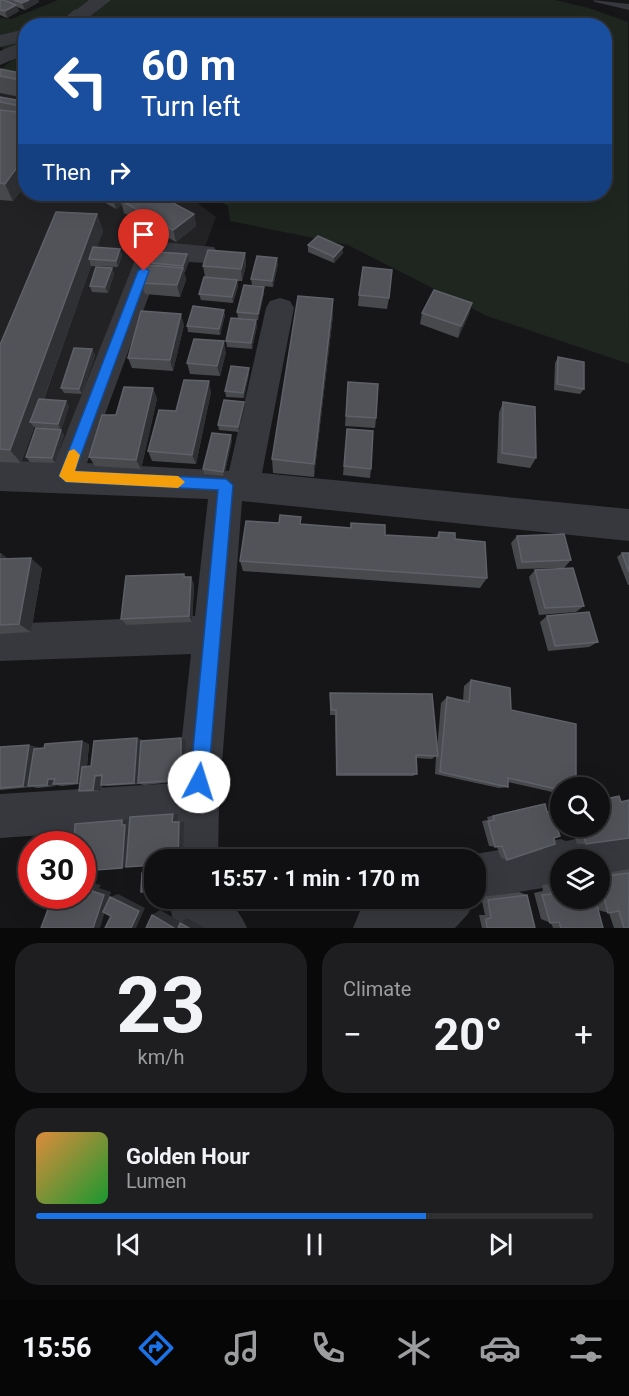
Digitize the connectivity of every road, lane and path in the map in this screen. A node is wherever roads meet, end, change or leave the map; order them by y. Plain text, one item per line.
1 (102, 0) edge
2 (598, 0) edge
3 (629, 7) edge
4 (76, 18) edge
5 (18, 37) edge
6 (0, 41) edge
7 (18, 50) edge
8 (0, 59) edge
9 (205, 254) edge
10 (280, 308) dead end
11 (0, 476) edge
12 (66, 476) junction
13 (234, 485) junction
14 (629, 525) edge
15 (212, 634) junction
16 (4, 643) edge
17 (197, 803) junction
18 (0, 816) edge
19 (195, 849) edge
20 (629, 850) edge
21 (610, 854) edge
22 (550, 866) edge
23 (486, 891) edge
24 (193, 909) edge
25 (447, 909) edge
26 (223, 928) edge
27 (377, 928) edge

1 - 4 street
2 - 3 lane
5 - 6 street
7 - 8 street
9 - 12 street
10 - 13 street
11 - 12 street
12 - 13 street
13 - 14 street
13 - 15 street
15 - 16 street
15 - 17 street
17 - 18 street
17 - 19 street
20 - 21 street
22 - 23 street
24 - 26 street
25 - 27 street

